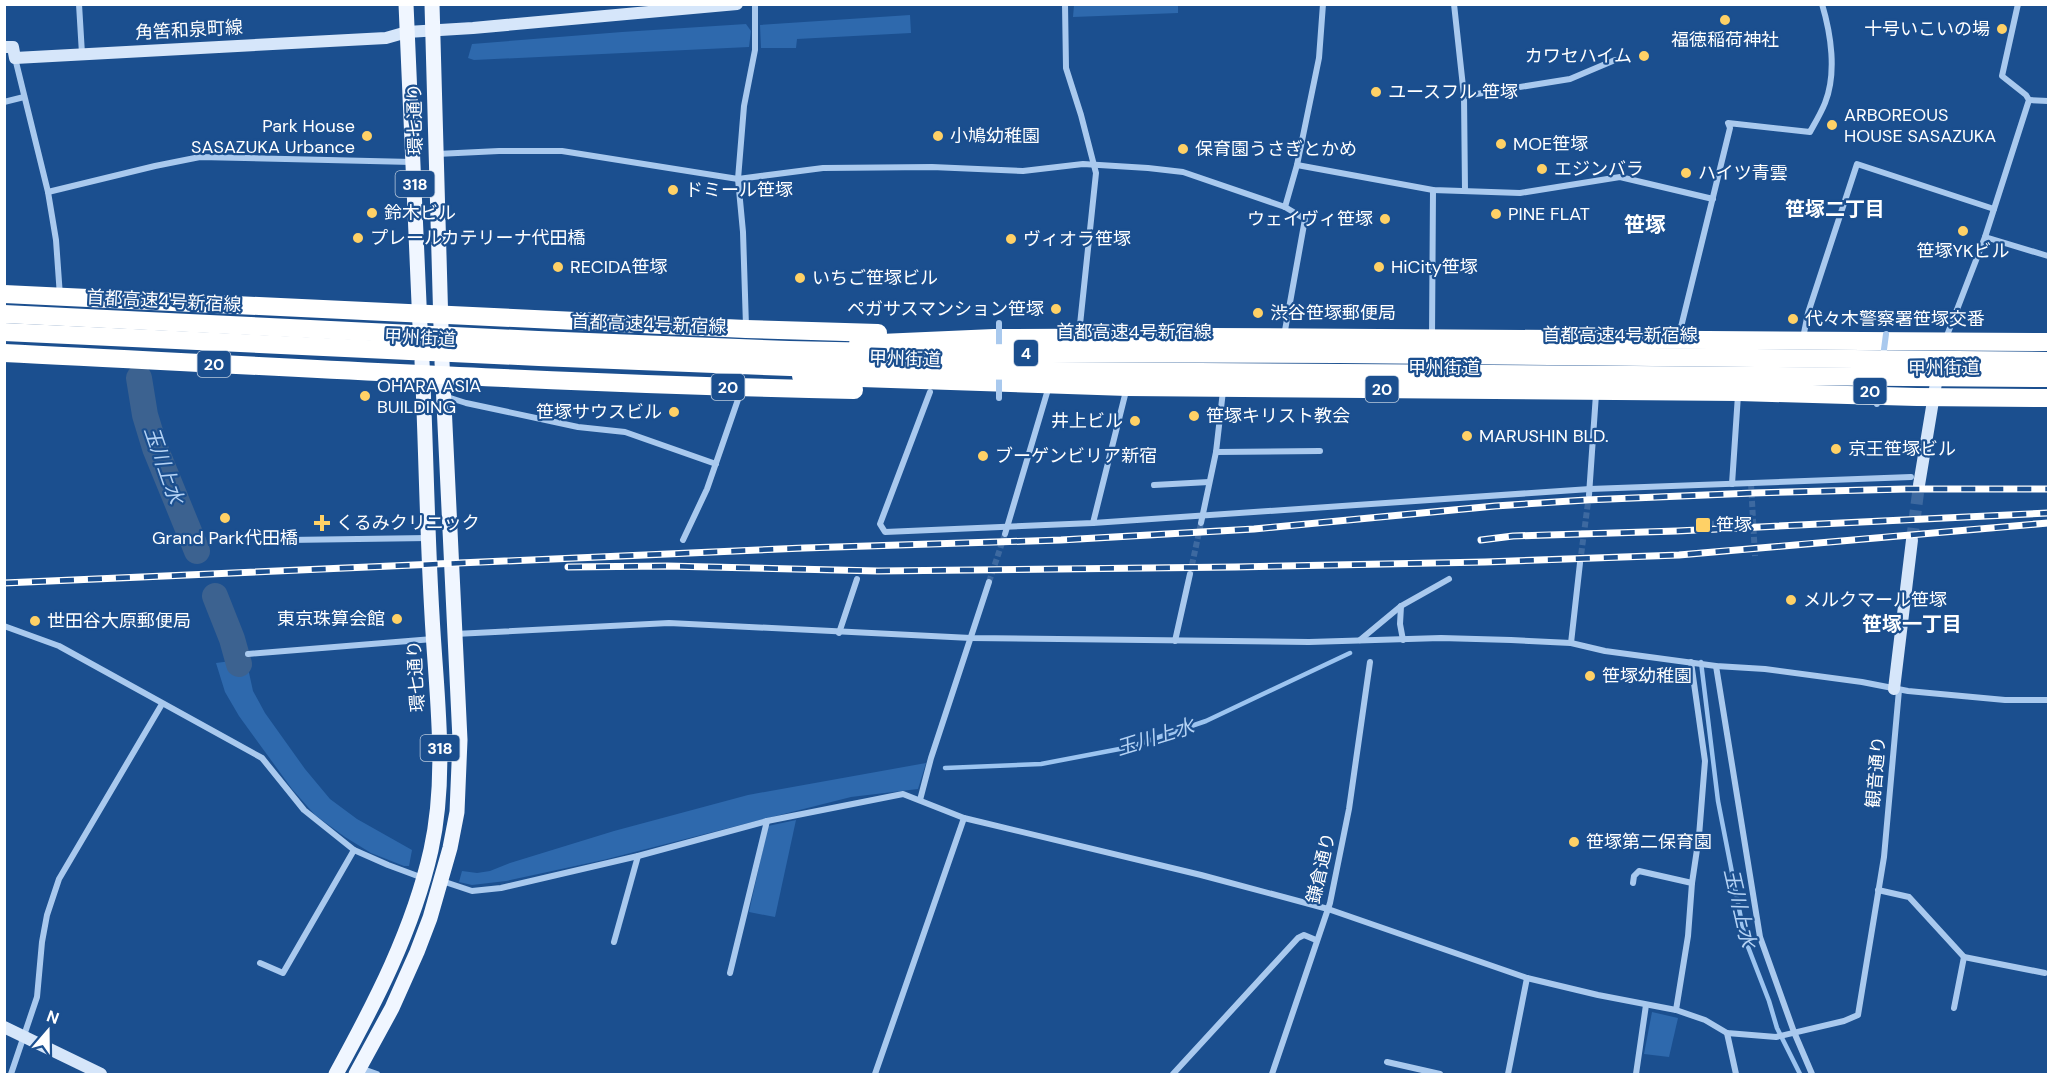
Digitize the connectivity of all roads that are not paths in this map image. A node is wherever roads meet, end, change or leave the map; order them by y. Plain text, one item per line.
1 (78, 4) edge
2 (406, 4) edge
3 (432, 4) edge
4 (736, 4) edge
5 (755, 4) edge
6 (1065, 4) edge
7 (1323, 4) edge
8 (1454, 4) edge
9 (1822, 4) edge
10 (2018, 4) edge
11 (433, 30) junction
12 (407, 32) junction
13 (4, 47) edge
14 (82, 54) junction
15 (15, 58) junction
16 (1615, 60) dead end
17 (1464, 96) junction
18 (24, 97) junction
19 (2029, 100) junction
20 (2049, 101) edge
21 (4, 102) edge
22 (436, 154) junction
23 (414, 162) junction
24 (1095, 164) junction
25 (1297, 165) junction
26 (738, 179) junction
27 (1433, 190) junction
28 (1465, 191) junction
29 (48, 192) junction
30 (1713, 199) junction
31 (1284, 207) junction
32 (1994, 209) junction
33 (1985, 237) junction
34 (2049, 256) edge
35 (4, 294) edge
36 (60, 296) junction
37 (4, 309) edge
38 (4, 314) edge
39 (420, 320) junction
40 (441, 320) junction
41 (746, 328) junction
42 (997, 330) junction
43 (4, 332) edge
44 (1886, 334) dead end
45 (1284, 337) junction
46 (1432, 337) junction
47 (1079, 338) junction
48 (1680, 339) junction
49 (4, 341) edge
50 (1803, 341) junction
51 (2049, 342) edge
52 (1944, 345) junction
53 (2049, 350) edge
54 (5, 353) edge
55 (2049, 361) edge
56 (422, 367) junction
57 (442, 368) junction
58 (2049, 378) edge
59 (1014, 384) junction
60 (1049, 385) junction
61 (1127, 387) junction
62 (742, 388) junction
63 (1224, 388) junction
64 (2049, 389) edge
65 (1596, 390) junction
66 (930, 392) junction
67 (1739, 392) junction
68 (1934, 393) junction
69 (444, 395) junction
70 (999, 398) dead end
71 (2049, 398) edge
72 (1877, 404) dead end
73 (1320, 451) dead end
74 (1216, 452) junction
75 (716, 464) junction
76 (1915, 481) joint
77 (1209, 482) junction
78 (1732, 484) junction
79 (1154, 485) dead end
80 (1589, 492) junction
81 (1202, 519) junction
82 (1093, 523) junction
83 (1007, 526) junction
84 (1005, 534) tunnel mouth
85 (428, 538) junction
86 (288, 540) dead end
87 (683, 540) dead end
88 (1912, 540) tunnel mouth
89 (1580, 563) tunnel mouth
90 (1190, 574) tunnel mouth
91 (857, 579) dead end
92 (1449, 579) dead end
93 (989, 582) tunnel mouth
94 (1401, 606) junction
95 (4, 627) edge
96 (839, 633) junction
97 (455, 634) junction
98 (971, 638) junction
99 (433, 639) junction
100 (1403, 640) junction
101 (1175, 641) junction
102 (1360, 641) junction
103 (1570, 643) junction
104 (248, 654) dead end
105 (1370, 662) dead end
106 (1693, 662) junction
107 (1715, 666) junction
108 (1896, 689) junction
109 (2049, 700) edge
110 (162, 704) junction
111 (920, 800) junction
112 (964, 818) junction
113 (767, 821) junction
114 (354, 850) junction
115 (638, 856) junction
116 (423, 878) junction
117 (441, 881) junction
118 (1633, 883) dead end
119 (1692, 883) junction
120 (1878, 890) junction
121 (1328, 909) junction
122 (1316, 940) junction
123 (614, 942) dead end
124 (1964, 957) junction
125 (260, 963) dead end
126 (730, 973) dead end
127 (2045, 973) dead end
128 (1527, 978) junction
129 (1646, 1005) junction
130 (1954, 1008) dead end
131 (1676, 1010) junction
132 (4, 1027) edge
133 (1727, 1033) junction
134 (1790, 1033) junction
135 (25, 1036) junction
136 (1387, 1062) dead end
137 (358, 1071) edge
138 (12, 1074) edge
139 (102, 1074) edge
140 (336, 1074) edge
141 (377, 1074) edge
142 (875, 1074) edge
143 (1173, 1074) edge
144 (1272, 1074) edge
145 (1440, 1074) edge
146 (1508, 1074) edge
147 (1636, 1074) edge
148 (1736, 1074) edge
149 (1812, 1074) edge

1 - 14 street
2 - 12 main road, 318
3 - 11 main road, 318
4 - 11 main road, 角筈和泉町線
5 - 26 street
6 - 24 street
7 - 25 street
8 - 17 street
9 - 30 street
10 - 19 street
11 - 12 main road, 角筈和泉町線
11 - 22 main road, 環七通り / 318
12 - 14 main road, 角筈和泉町線
12 - 23 main road, 環七通り / 318
13 - 15 main road
14 - 15 main road, 角筈和泉町線
15 - 18 street
16 - 17 street
17 - 28 street
18 - 21 street
18 - 29 street
19 - 20 street
19 - 32 street
22 - 26 street
22 - 40 main road, 環七通り / 318
23 - 29 street
23 - 39 main road, 環七通り / 318
24 - 26 street
24 - 31 street
24 - 47 street
25 - 27 street
25 - 31 street
26 - 41 street
27 - 28 street
27 - 46 street
28 - 30 street
29 - 36 street
30 - 48 street
31 - 45 street
32 - 33 street
32 - 50 street
33 - 34 street
33 - 52 street
35 - 36 highway
36 - 39 highway
37 - 42 highway, 甲州街道
38 - 55 highway, 首都高速4号新宿線 / 4, bridge
39 - 40 highway
40 - 41 highway
41 - 42 highway
42 - 47 highway, 甲州街道
42 - 70 street, bridge
43 - 58 highway, 首都高速4号新宿線 / 4, bridge
44 - 72 street, bridge
45 - 46 highway, 甲州街道
45 - 47 highway, 甲州街道
46 - 48 highway, 甲州街道
48 - 50 highway, 甲州街道
49 - 59 highway, 甲州街道 / 20
50 - 52 highway, 甲州街道
51 - 52 highway
52 - 53 highway, 甲州街道
52 - 68 main road
54 - 56 highway, 20
56 - 57 highway, 20
56 - 85 main road, 環七通り / 318
57 - 62 highway, 20
57 - 69 main road, 318
59 - 60 highway, 甲州街道 / 20
59 - 66 highway, 20
60 - 61 highway, 甲州街道 / 20
60 - 83 street
61 - 63 highway, 甲州街道 / 20
61 - 82 street
62 - 66 highway, 20
62 - 75 street
63 - 65 highway, 甲州街道 / 20
63 - 74 street
64 - 68 highway, 甲州街道 / 20
65 - 67 highway, 甲州街道 / 20
65 - 80 street
66 - 83 street
67 - 68 highway, 甲州街道 / 20
67 - 78 street
68 - 71 highway, 20
68 - 76 main road
69 - 75 street
69 - 97 main road, 318
73 - 74 street
74 - 77 street
75 - 87 street
76 - 78 street
77 - 79 street
77 - 81 street
78 - 80 street
80 - 81 street
81 - 82 street
82 - 83 street
83 - 84 street
85 - 86 street
85 - 99 main road, 環七通り / 318
88 - 108 main road
89 - 103 street
90 - 101 street
91 - 96 street
92 - 94 street
93 - 98 street
94 - 100 street
94 - 102 street
95 - 110 street
96 - 97 street
96 - 98 street
97 - 117 main road, 318
98 - 101 street
98 - 111 street
99 - 104 street
99 - 116 main road, 環七通り / 318
100 - 102 street
100 - 103 street
101 - 102 street
103 - 106 street
105 - 121 street, 鎌倉通り
106 - 107 street
106 - 119 street
107 - 108 street
107 - 134 street
108 - 109 street
108 - 120 street, 観音通り
110 - 114 street
110 - 135 street
111 - 112 street
111 - 113 street
112 - 121 street
112 - 142 street
113 - 115 street
113 - 126 street
114 - 116 street
114 - 125 street
115 - 117 street
115 - 123 street
116 - 140 main road, 環七通り / 318
117 - 137 main road, 318
118 - 119 street
119 - 131 street
120 - 124 street
120 - 134 street, 観音通り
121 - 122 street, 鎌倉通り
121 - 128 street
122 - 143 street
122 - 144 street, 鎌倉通り
124 - 127 street
124 - 130 street
128 - 129 street
128 - 146 street
129 - 131 street
129 - 147 street
131 - 133 street
132 - 135 main road
133 - 134 street
133 - 148 street
134 - 149 street
135 - 138 street
135 - 139 main road
136 - 145 street
137 - 141 street

